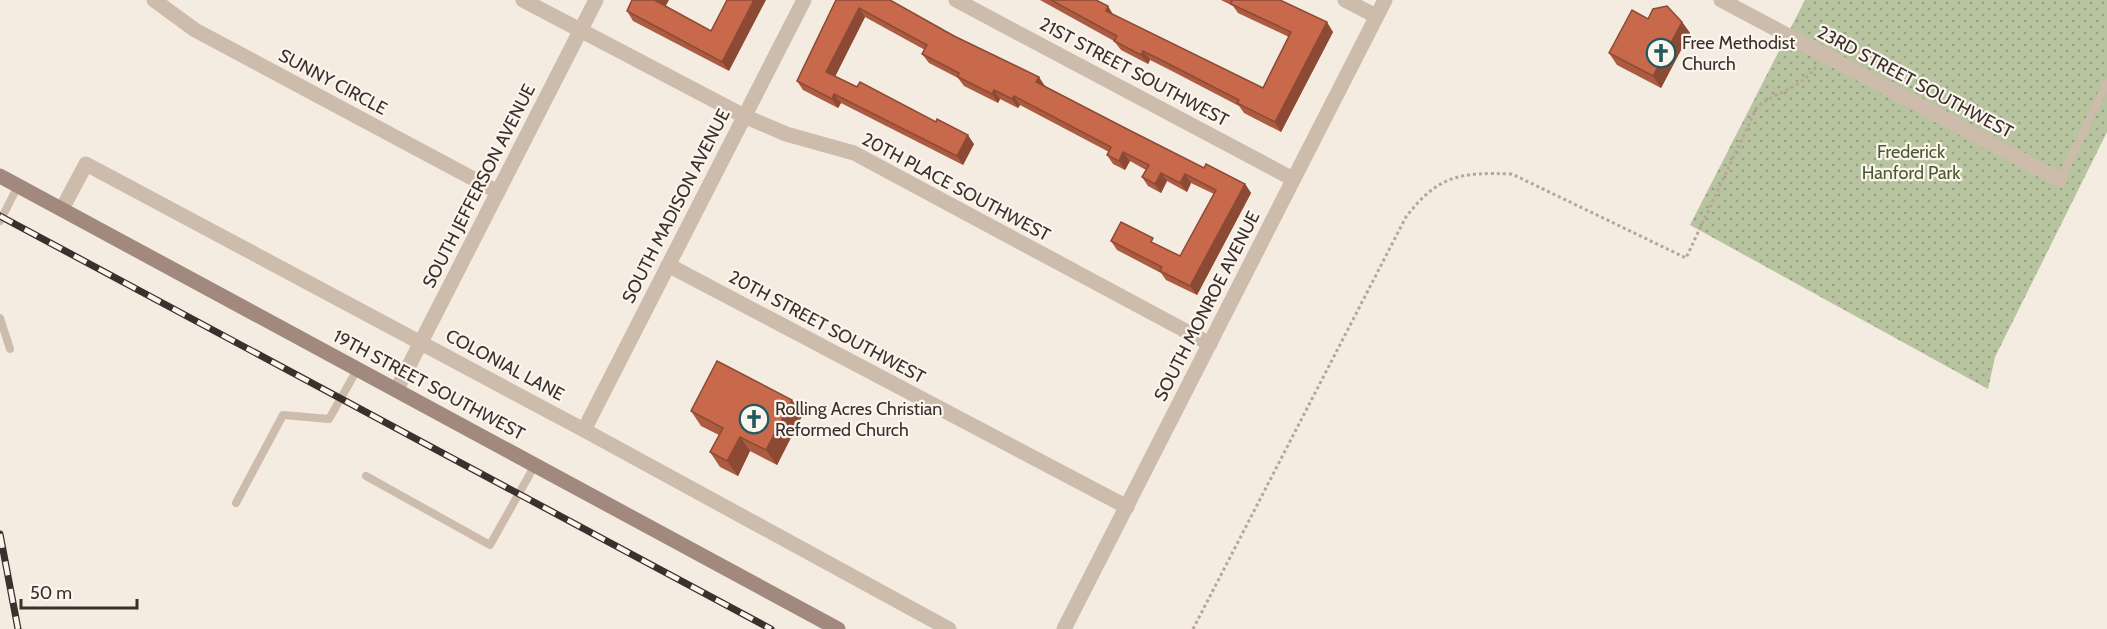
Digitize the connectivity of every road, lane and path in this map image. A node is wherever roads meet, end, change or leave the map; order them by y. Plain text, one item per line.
1 (154, 0) edge
2 (524, 0) edge
3 (596, 0) edge
4 (804, 0) edge
5 (956, 0) edge
6 (1345, 0) edge
7 (1385, 0) edge
8 (1721, 0) edge
9 (1376, 16) junction
10 (580, 30) junction
11 (1824, 56) junction
12 (2107, 83) edge
13 (744, 116) junction
14 (0, 176) edge
15 (1293, 179) junction
16 (2060, 180) joint
17 (18, 186) junction
18 (498, 192) junction
19 (62, 209) junction
20 (0, 220) edge
21 (668, 265) junction
22 (0, 318) edge
23 (421, 342) junction
24 (1210, 344) junction
25 (10, 350) dead end
26 (357, 368) junction
27 (397, 389) junction
28 (584, 430) junction
29 (535, 465) junction
30 (366, 476) dead end
31 (236, 503) dead end
32 (1127, 507) junction
33 (838, 629) edge
34 (949, 629) edge
35 (1064, 629) edge
36 (1192, 629) edge

1 - 18 street, SUNNY CIRCLE
2 - 10 street, 20TH PLACE SOUTHWEST
3 - 10 street, SOUTH JEFFERSON AVENUE
4 - 13 street, SOUTH MADISON AVENUE
5 - 15 street, 21ST STREET SOUTHWEST
6 - 9 street
7 - 9 street, SOUTH MONROE AVENUE
8 - 11 street, 23RD STREET SOUTHWEST
9 - 15 street, SOUTH MONROE AVENUE
10 - 13 street, 20TH PLACE SOUTHWEST
10 - 18 street, SOUTH JEFFERSON AVENUE
11 - 16 street, 23RD STREET SOUTHWEST
11 - 36 path
12 - 16 lane
13 - 21 street, SOUTH MADISON AVENUE
13 - 24 street, 20TH PLACE SOUTHWEST
14 - 17 main road, 19TH STREET SOUTHWEST
15 - 24 street, SOUTH MONROE AVENUE
17 - 19 main road, 19TH STREET SOUTHWEST
17 - 20 lane
18 - 23 street, SOUTH JEFFERSON AVENUE
19 - 23 street, COLONIAL LANE
19 - 26 main road, 19TH STREET SOUTHWEST
21 - 28 street, SOUTH MADISON AVENUE
21 - 32 street, 20TH STREET SOUTHWEST
22 - 25 lane
23 - 27 street, SOUTH JEFFERSON AVENUE
23 - 28 street, COLONIAL LANE
24 - 32 street, SOUTH MONROE AVENUE
26 - 27 main road, 19TH STREET SOUTHWEST
26 - 31 lane
27 - 29 main road, 19TH STREET SOUTHWEST
28 - 34 street, COLONIAL LANE
29 - 30 lane
29 - 33 main road, 19TH STREET SOUTHWEST
32 - 35 street, SOUTH MONROE AVENUE

